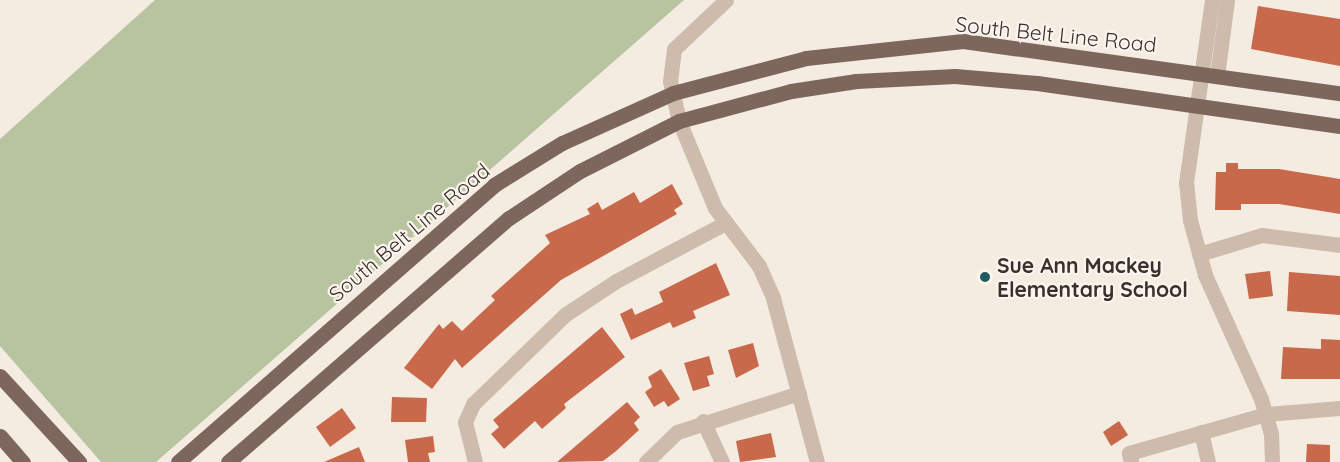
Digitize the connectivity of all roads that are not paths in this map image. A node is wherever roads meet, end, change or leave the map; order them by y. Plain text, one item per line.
1 (726, 0) edge
2 (1212, 0) edge
3 (1227, 0) edge
4 (1202, 73) junction
5 (1218, 76) junction
6 (673, 93) junction
7 (1340, 93) edge
8 (1196, 104) junction
9 (679, 121) junction
10 (1340, 126) edge
11 (725, 223) junction
12 (1340, 245) edge
13 (1199, 254) junction
14 (0, 376) edge
15 (799, 393) junction
16 (1340, 408) edge
17 (1266, 414) junction
18 (703, 422) junction
19 (1201, 432) junction
20 (0, 436) edge
21 (23, 462) edge
22 (79, 462) edge
23 (178, 462) edge
24 (228, 462) edge
25 (475, 462) edge
26 (646, 462) edge
27 (722, 462) edge
28 (817, 462) edge
29 (1131, 462) edge
30 (1208, 462) edge
31 (1272, 462) edge

1 - 6 street
2 - 4 street
3 - 5 street
4 - 5 main road, South Belt Line Road
4 - 6 main road, South Belt Line Road
4 - 8 street
5 - 7 main road, South Belt Line Road
6 - 9 street
6 - 23 main road, South Belt Line Road
8 - 9 main road
8 - 10 main road
8 - 13 street
9 - 11 street
9 - 24 main road
11 - 15 street
11 - 25 street
12 - 13 street
13 - 17 street
14 - 22 main road
15 - 18 street
15 - 28 street
16 - 17 street
17 - 19 street
17 - 31 street
18 - 26 street
18 - 27 street
19 - 29 street
19 - 30 street
20 - 21 main road

